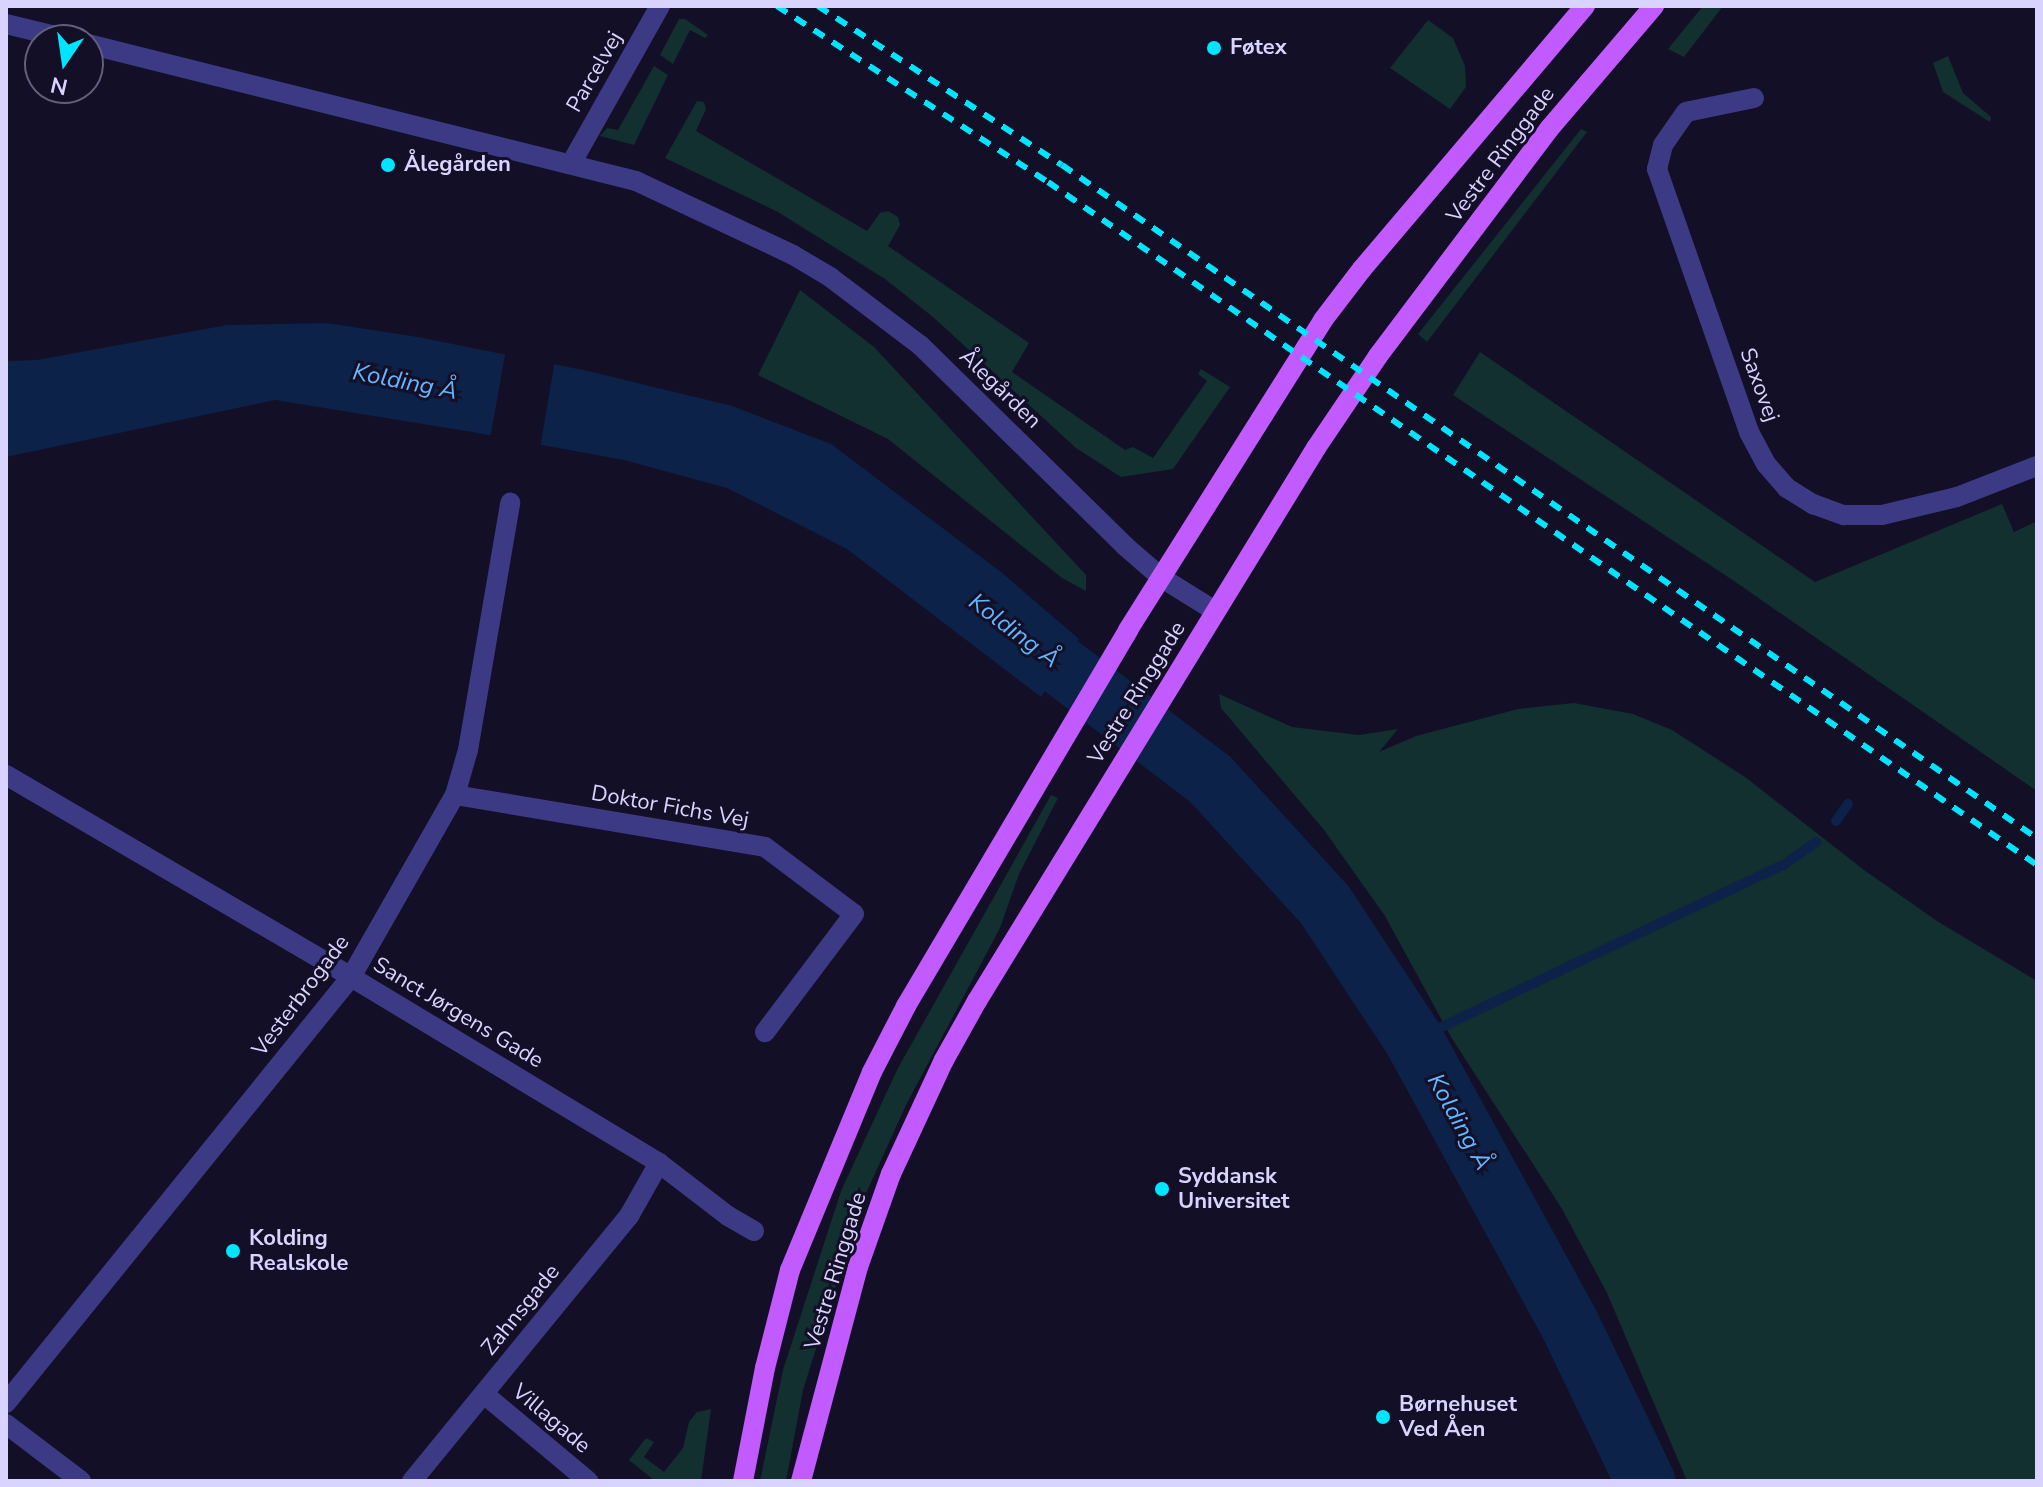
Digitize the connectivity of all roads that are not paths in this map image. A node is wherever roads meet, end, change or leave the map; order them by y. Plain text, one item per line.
1 (660, 6) edge
2 (1585, 6) edge
3 (1654, 6) edge
4 (104, 48) edge
5 (1754, 98) dead end
6 (572, 162) junction
7 (2037, 466) edge
8 (510, 503) dead end
9 (1162, 578) junction
10 (1215, 611) junction
11 (6, 775) edge
12 (455, 795) junction
13 (351, 977) junction
14 (765, 1032) dead end
15 (659, 1163) junction
16 (754, 1231) dead end
17 (484, 1394) junction
18 (6, 1403) edge
19 (6, 1424) edge
20 (81, 1481) edge
21 (412, 1481) edge
22 (588, 1481) edge
23 (743, 1481) edge
24 (801, 1481) edge

1 - 6 street, Parcelvej
2 - 9 main road, Vestre Ringgade
3 - 10 main road, Vestre Ringgade
4 - 6 street, Ålegården
5 - 7 street, Saxovej
6 - 9 street, Ålegården
8 - 12 street, Vesterbrogade
9 - 10 street, Ålegården
9 - 23 main road, Vestre Ringgade
10 - 24 main road, Vestre Ringgade
11 - 13 street, Sanct Jørgens Gade
12 - 13 street, Vesterbrogade
12 - 14 street, Doktor Fichs Vej
13 - 15 street, Sanct Jørgens Gade
13 - 18 street, Vesterbrogade
15 - 16 street, Sanct Jørgens Gade
15 - 17 street, Zahnsgade
17 - 21 street, Zahnsgade
17 - 22 street, Villagade
19 - 20 street

